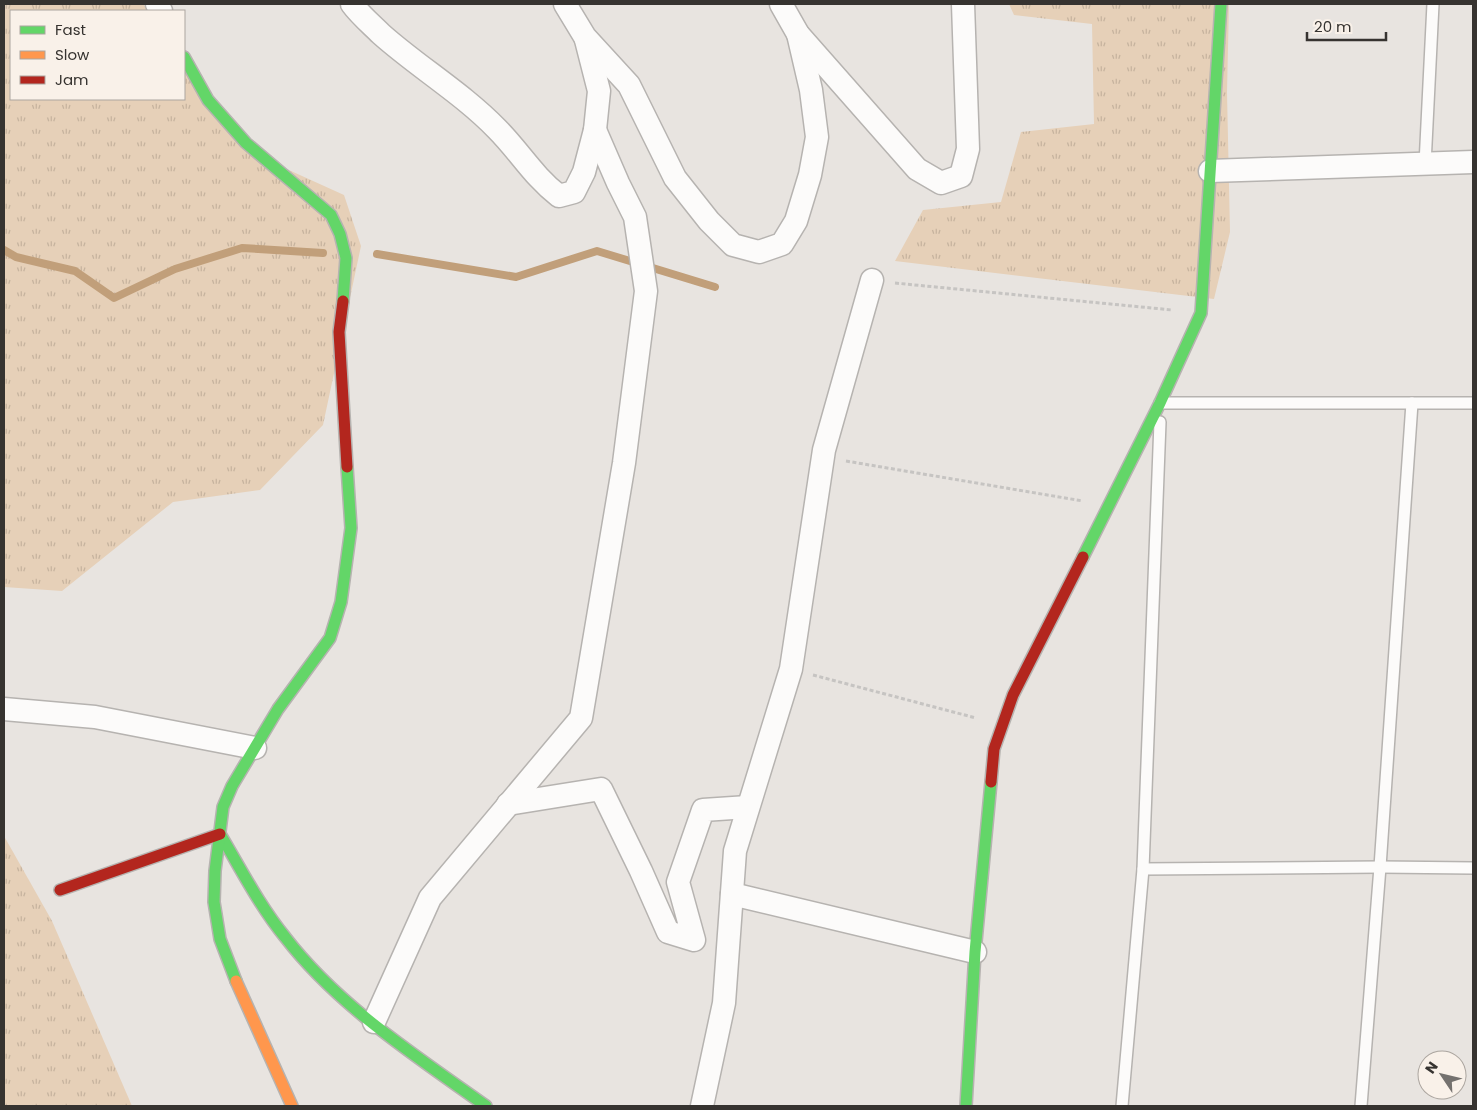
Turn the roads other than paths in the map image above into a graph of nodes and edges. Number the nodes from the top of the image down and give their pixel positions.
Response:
1 (352, 4) edge
2 (565, 4) edge
3 (781, 4) edge
4 (963, 4) edge
5 (1221, 4) edge
6 (1434, 4) edge
7 (798, 34) junction
8 (585, 37) junction
9 (185, 59) edge
10 (595, 130) junction
11 (1473, 162) edge
12 (1425, 164) junction
13 (1210, 171) junction
14 (872, 280) road end
15 (1160, 403) junction
16 (1412, 403) junction
17 (1473, 403) edge
18 (4, 709) edge
19 (255, 748) junction
20 (508, 804) junction
21 (748, 807) junction
22 (220, 834) junction
23 (1380, 867) junction
24 (1473, 868) edge
25 (1143, 869) junction
26 (60, 890) dead end
27 (732, 894) junction
28 (975, 952) junction
29 (374, 1022) junction
30 (292, 1106) edge
31 (486, 1106) edge
32 (702, 1106) edge
33 (966, 1106) edge
34 (1122, 1106) edge
35 (1361, 1106) edge

1 - 10 street
2 - 8 street
3 - 7 street
4 - 7 street
5 - 13 street
6 - 12 lane
7 - 8 street
8 - 10 street
9 - 19 street
10 - 20 street
11 - 12 street
12 - 13 street
13 - 15 street
14 - 21 street
15 - 16 lane
15 - 25 lane
15 - 28 street
16 - 17 lane
16 - 23 lane
18 - 19 street
19 - 22 street
20 - 21 street
20 - 29 street
21 - 27 street
22 - 26 street
22 - 29 street
22 - 30 street
23 - 24 lane
23 - 25 lane
23 - 35 lane
25 - 34 lane
27 - 28 street
27 - 32 street
28 - 33 street
29 - 31 street

